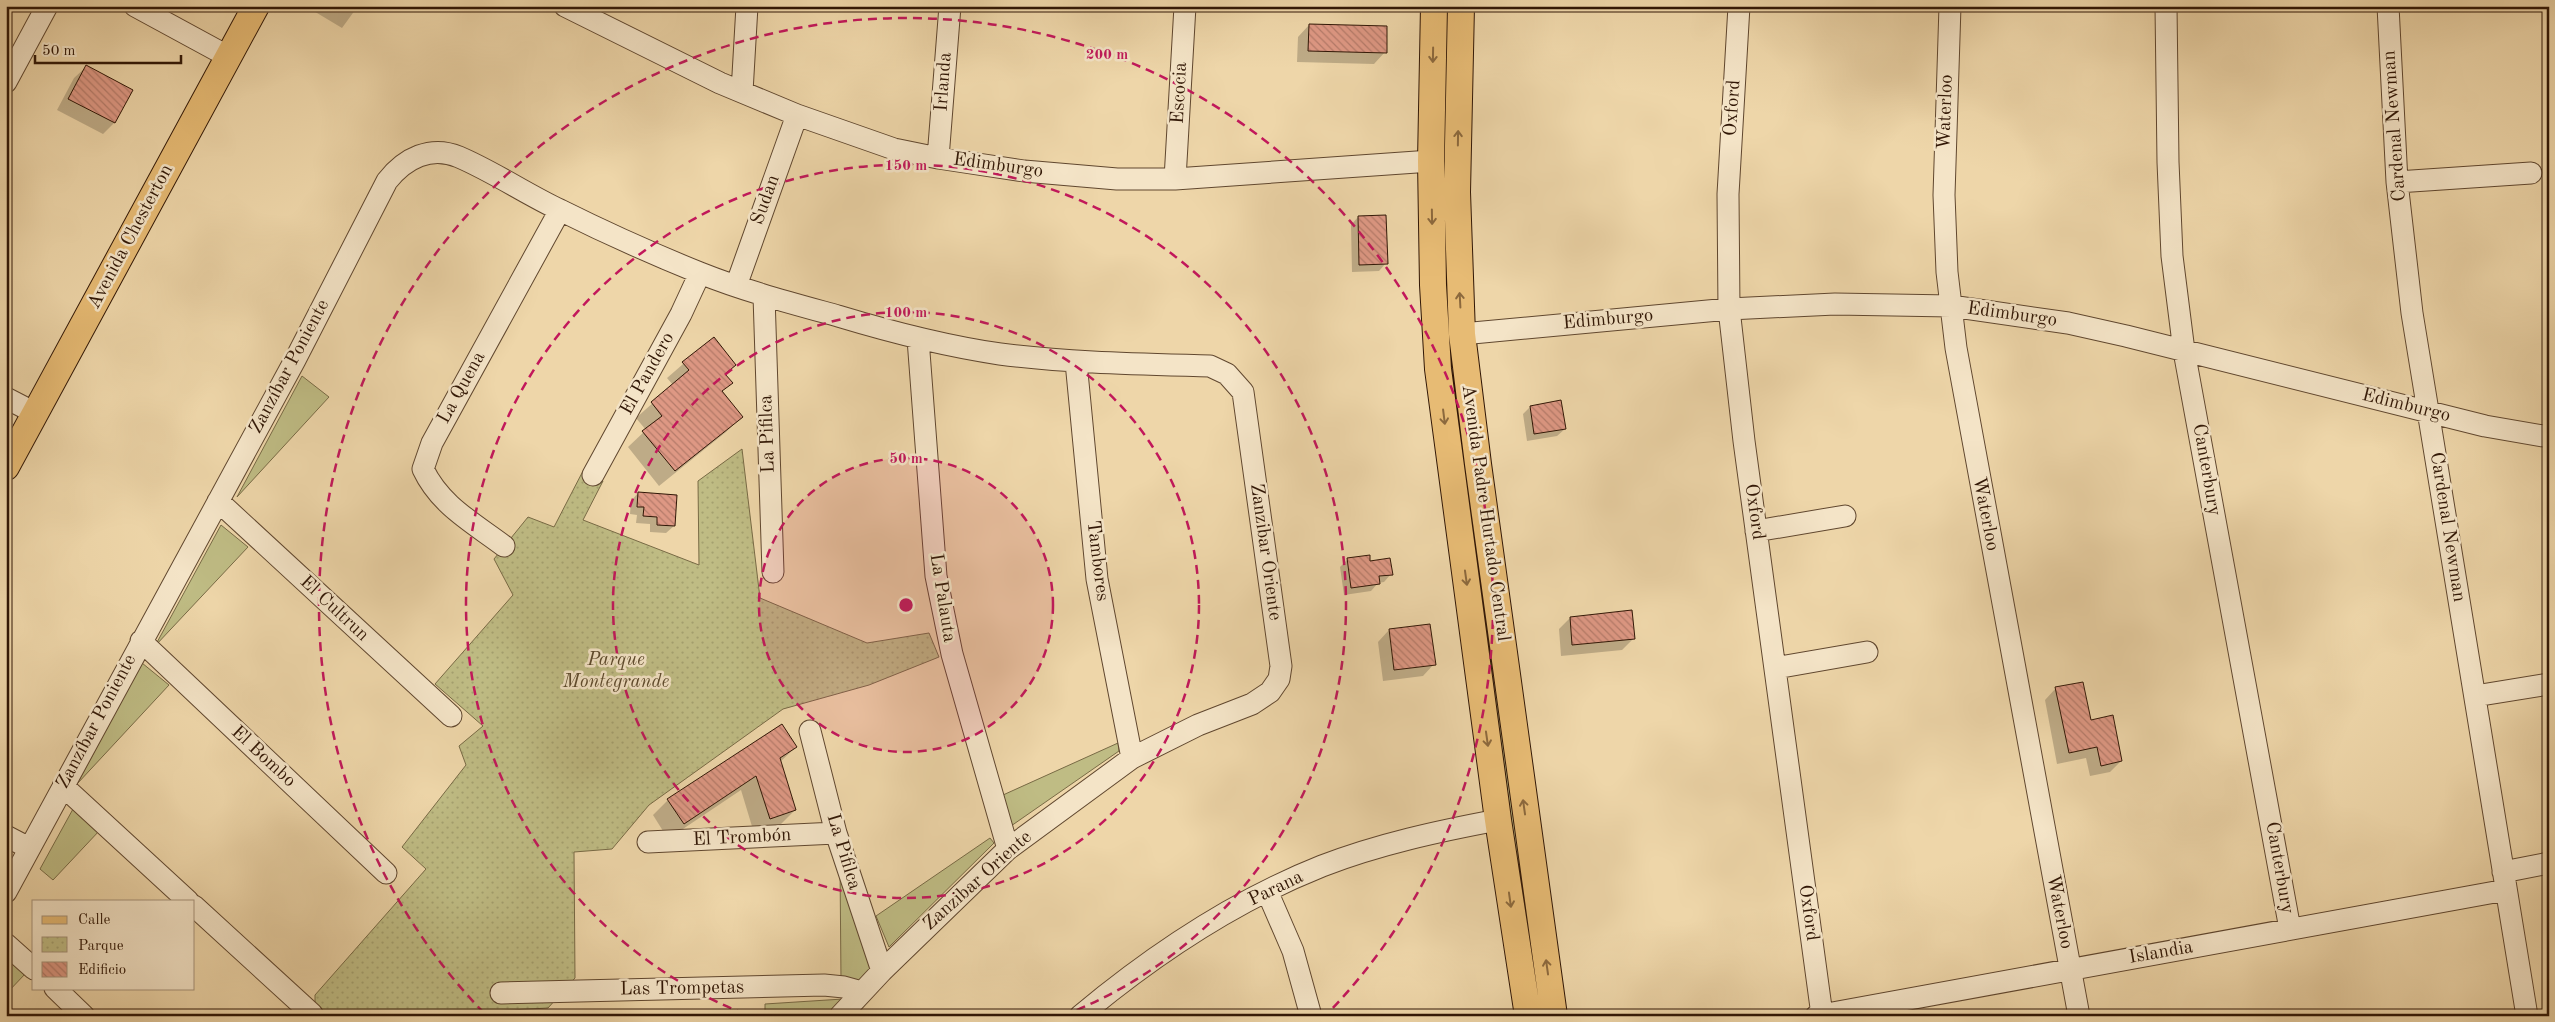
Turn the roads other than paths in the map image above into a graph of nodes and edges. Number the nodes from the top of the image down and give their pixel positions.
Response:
1 (47, 6) edge
2 (135, 6) edge
3 (256, 6) edge
4 (565, 6) edge
5 (747, 6) edge
6 (950, 6) edge
7 (1185, 6) edge
8 (1434, 6) edge
9 (1461, 6) edge
10 (1740, 6) edge
11 (1950, 6) edge
12 (2166, 6) edge
13 (2388, 6) edge
14 (229, 57) junction
15 (6, 82) edge
16 (742, 92) junction
17 (797, 115) junction
18 (938, 158) junction
19 (1431, 161) junction
20 (2531, 173) dead end
21 (1175, 179) junction
22 (2397, 182) junction
23 (560, 210) junction
24 (700, 273) junction
25 (736, 286) junction
26 (764, 296) junction
27 (1951, 306) junction
28 (1729, 309) junction
29 (1462, 334) junction
30 (918, 339) junction
31 (2184, 351) junction
32 (1076, 362) junction
33 (6, 398) edge
34 (2428, 412) junction
35 (35, 413) junction
36 (2549, 437) edge
37 (6, 467) edge
38 (593, 474) dead end
39 (218, 501) junction
40 (1845, 516) dead end
41 (1756, 531) junction
42 (504, 546) dead end
43 (773, 572) dead end
44 (140, 641) junction
45 (1867, 652) dead end
46 (1775, 668) junction
47 (2549, 684) edge
48 (2475, 696) junction
49 (451, 716) dead end
50 (810, 731) dead end
51 (1132, 758) junction
52 (63, 786) junction
53 (1498, 820) junction
54 (836, 833) junction
55 (6, 836) edge
56 (648, 842) dead end
57 (29, 848) junction
58 (1008, 849) junction
59 (2549, 863) edge
60 (386, 873) dead end
61 (2505, 881) junction
62 (6, 892) edge
63 (1267, 892) junction
64 (187, 900) edge
65 (195, 907) edge
66 (2290, 929) junction
67 (6, 944) edge
68 (32, 967) edge
69 (2070, 970) junction
70 (882, 971) junction
71 (57, 990) edge
72 (862, 992) junction
73 (501, 993) dead end
74 (312, 1014) dead end
75 (1819, 1015) edge
76 (84, 1016) edge
77 (840, 1016) edge
78 (1080, 1016) edge
79 (1311, 1016) edge
80 (1528, 1016) edge
81 (1554, 1016) edge
82 (2079, 1016) edge
83 (2527, 1016) edge

1 - 15 street
2 - 14 street
3 - 14 main road, Avenida Chesterton
4 - 16 street, Edimburgo
5 - 16 street
6 - 18 street, Irlanda
7 - 21 street, Escocia
8 -> 19 main road, Avenida Padre Hurtado Central
29 -> 9 main road, Avenida Padre Hurtado Central
10 - 28 street, Oxford
11 - 27 street, Waterloo
12 - 31 street, Canterbury
13 - 22 street, Cardenal Newman
14 - 35 main road, Avenida Chesterton
16 - 17 street, Edimburgo
17 - 18 street, Edimburgo
17 - 25 street, Sudan
18 - 21 street, Edimburgo
19 - 21 street, Edimburgo
19 -> 53 main road, Avenida Padre Hurtado Central
20 - 22 street
22 - 34 street, Cardenal Newman
23 - 24 street, Zanzíbar Poniente
23 - 39 street, Zanzíbar Poniente
23 - 42 street, La Quena
24 - 25 street, Zanzíbar Poniente
24 - 38 street, El Pandero
25 - 26 street, Zanzibar Oriente
26 - 30 street, Zanzibar Oriente
26 - 43 street, La Pifilca
27 - 28 street, Edimburgo
27 - 31 street, Edimburgo
27 - 69 street, Waterloo
28 - 29 street, Edimburgo
28 - 41 street, Oxford
81 -> 29 main road, Avenida Padre Hurtado Central
30 - 32 street, Zanzibar Oriente
30 - 58 street, La Palauta
31 - 34 street, Edimburgo
31 - 66 street, Canterbury
32 - 51 street, Tambores
32 - 51 street, Zanzibar Oriente
33 - 35 street
34 - 36 street, Edimburgo
34 - 48 street, Cardenal Newman
35 - 37 main road, Avenida Chesterton
39 - 44 street, Zanzíbar Poniente
39 - 49 street, El Cultrun
40 - 41 street
41 - 46 street, Oxford
44 - 52 street, Zanzíbar Poniente
44 - 60 street, El Bombo
45 - 46 street
46 - 75 street, Oxford
47 - 48 street
48 - 61 street, Cardenal Newman
50 - 54 street, La Pifilca
51 - 58 street, Zanzibar Oriente
52 - 57 street, Zanzíbar Poniente
52 - 64 street
53 - 63 street, Parana
53 -> 80 main road, Avenida Padre Hurtado Central
54 - 56 street, El Trombón
54 - 70 street, La Pifilca
55 - 57 street
57 - 62 street, Zanzíbar Poniente
58 - 70 street, Zanzibar Oriente
59 - 61 street, Islandia
61 - 66 street, Islandia
61 - 83 street, Cardenal Newman
63 - 78 street, Parana
63 - 79 street
65 - 74 street
66 - 69 street, Islandia
67 - 68 street
69 - 75 street, Islandia
69 - 82 street, Waterloo
70 - 72 street, Zanzibar Oriente
71 - 76 street
72 - 73 street, Las Trompetas
72 - 77 street, Zanzibar Oriente

